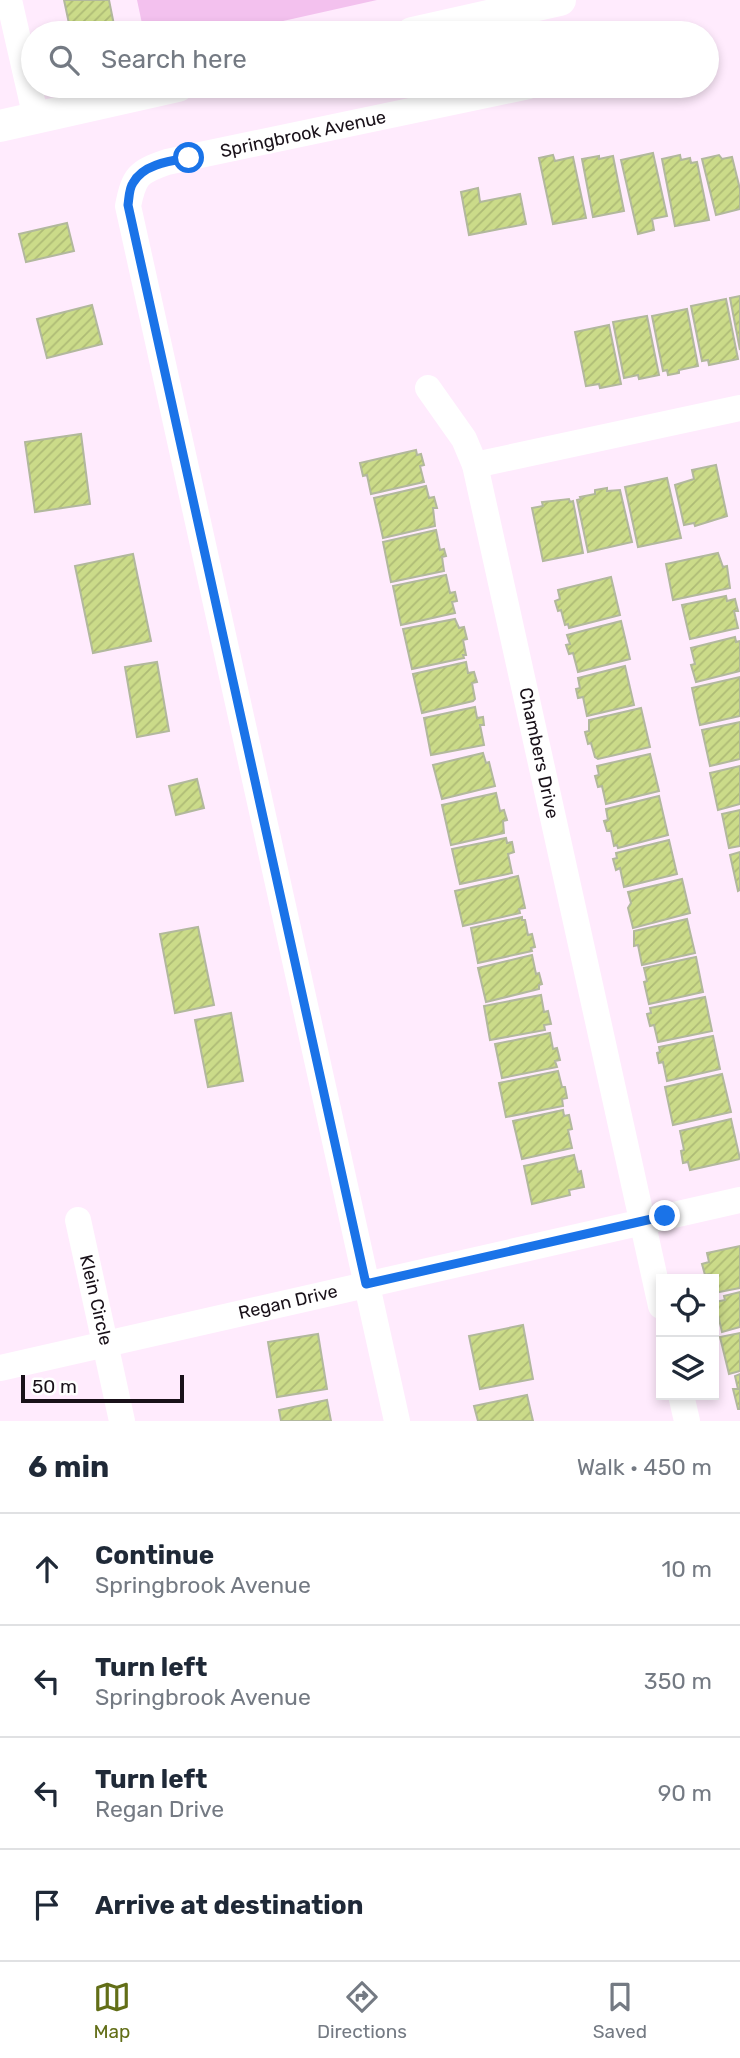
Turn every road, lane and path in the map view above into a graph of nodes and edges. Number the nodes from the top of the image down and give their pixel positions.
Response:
1 (9, 0) edge
2 (560, 0) edge
3 (466, 21) edge
4 (21, 52) edge
5 (31, 98) edge
6 (125, 98) edge
7 (472, 98) edge
8 (36, 118) junction
9 (0, 126) edge
10 (428, 387) dead end
11 (739, 413) edge
12 (475, 465) junction
13 (740, 1200) edge
14 (78, 1220) dead end
15 (642, 1222) junction
16 (366, 1284) junction
17 (656, 1284) edge
18 (106, 1343) junction
19 (0, 1368) edge
20 (682, 1400) edge
21 (122, 1421) edge
22 (397, 1421) edge
23 (687, 1421) edge

1 - 4 street
2 - 3 street
5 - 8 street
6 - 8 street
7 - 16 street, Springbrook Avenue
8 - 9 street
10 - 12 street, Chambers Drive
11 - 12 street
12 - 15 street, Chambers Drive
13 - 15 street, Regan Drive
14 - 18 street, Klein Circle
15 - 16 street, Regan Drive
15 - 17 street, Chambers Drive
16 - 18 street, Regan Drive
16 - 22 street, Springbrook Avenue
18 - 19 street, Regan Drive
18 - 21 street, Klein Circle
20 - 23 street

